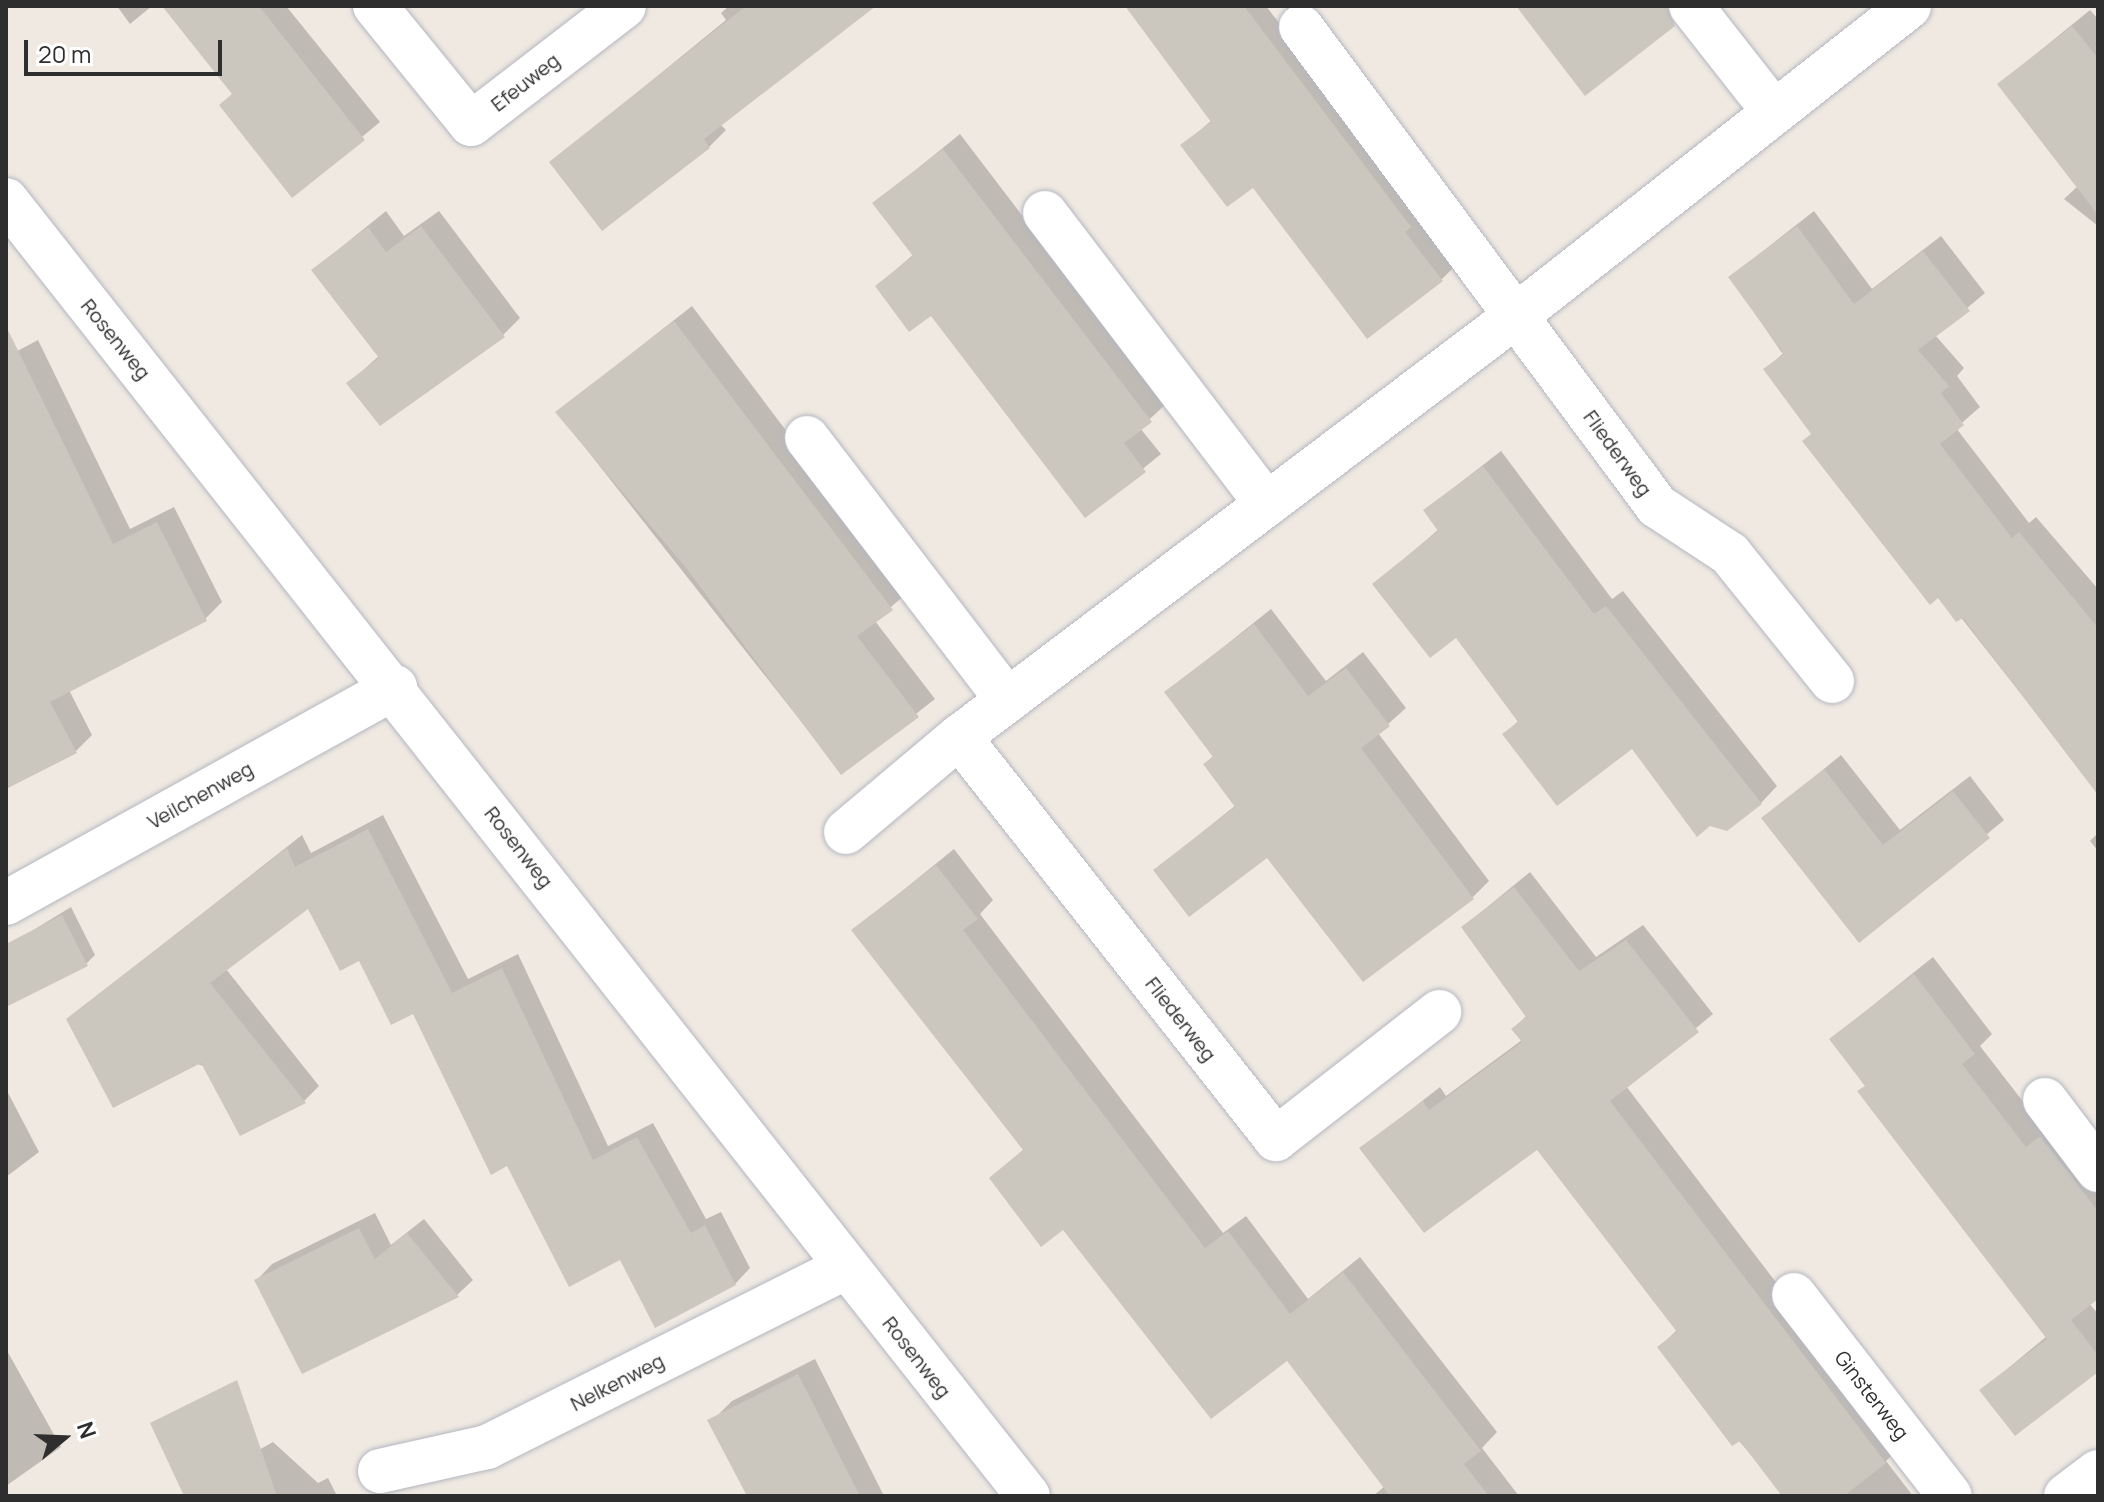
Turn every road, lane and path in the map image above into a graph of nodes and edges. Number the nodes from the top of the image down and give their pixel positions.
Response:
1 (375, 6) edge
2 (624, 6) edge
3 (1691, 6) edge
4 (1909, 6) edge
5 (1301, 27) dead end
6 (1774, 112) junction
7 (6, 200) edge
8 (1045, 213) dead end
9 (1517, 315) junction
10 (807, 438) dead end
11 (1267, 504) junction
12 (1832, 681) dead end
13 (395, 687) junction
14 (1007, 700) junction
15 (959, 737) junction
16 (846, 832) dead end
17 (6, 903) edge
18 (1439, 1012) dead end
19 (2045, 1100) dead end
20 (2098, 1170) edge
21 (846, 1267) junction
22 (1794, 1295) dead end
23 (380, 1471) dead end
24 (2098, 1472) edge
25 (1028, 1496) edge
26 (1950, 1496) edge
27 (2066, 1496) edge

1 - 2 street, Efeuweg
3 - 6 street
4 - 6 street
5 - 9 street, Fliederweg
6 - 9 street
7 - 13 street, Rosenweg
8 - 11 street
9 - 11 street
9 - 12 street, Fliederweg
10 - 14 street
11 - 14 street
13 - 17 street, Veilchenweg
13 - 21 street, Rosenweg
14 - 15 street
15 - 16 street
15 - 18 street, Fliederweg
19 - 20 street
21 - 23 street, Nelkenweg
21 - 25 street, Rosenweg
22 - 26 street, Ginsterweg
24 - 27 street

